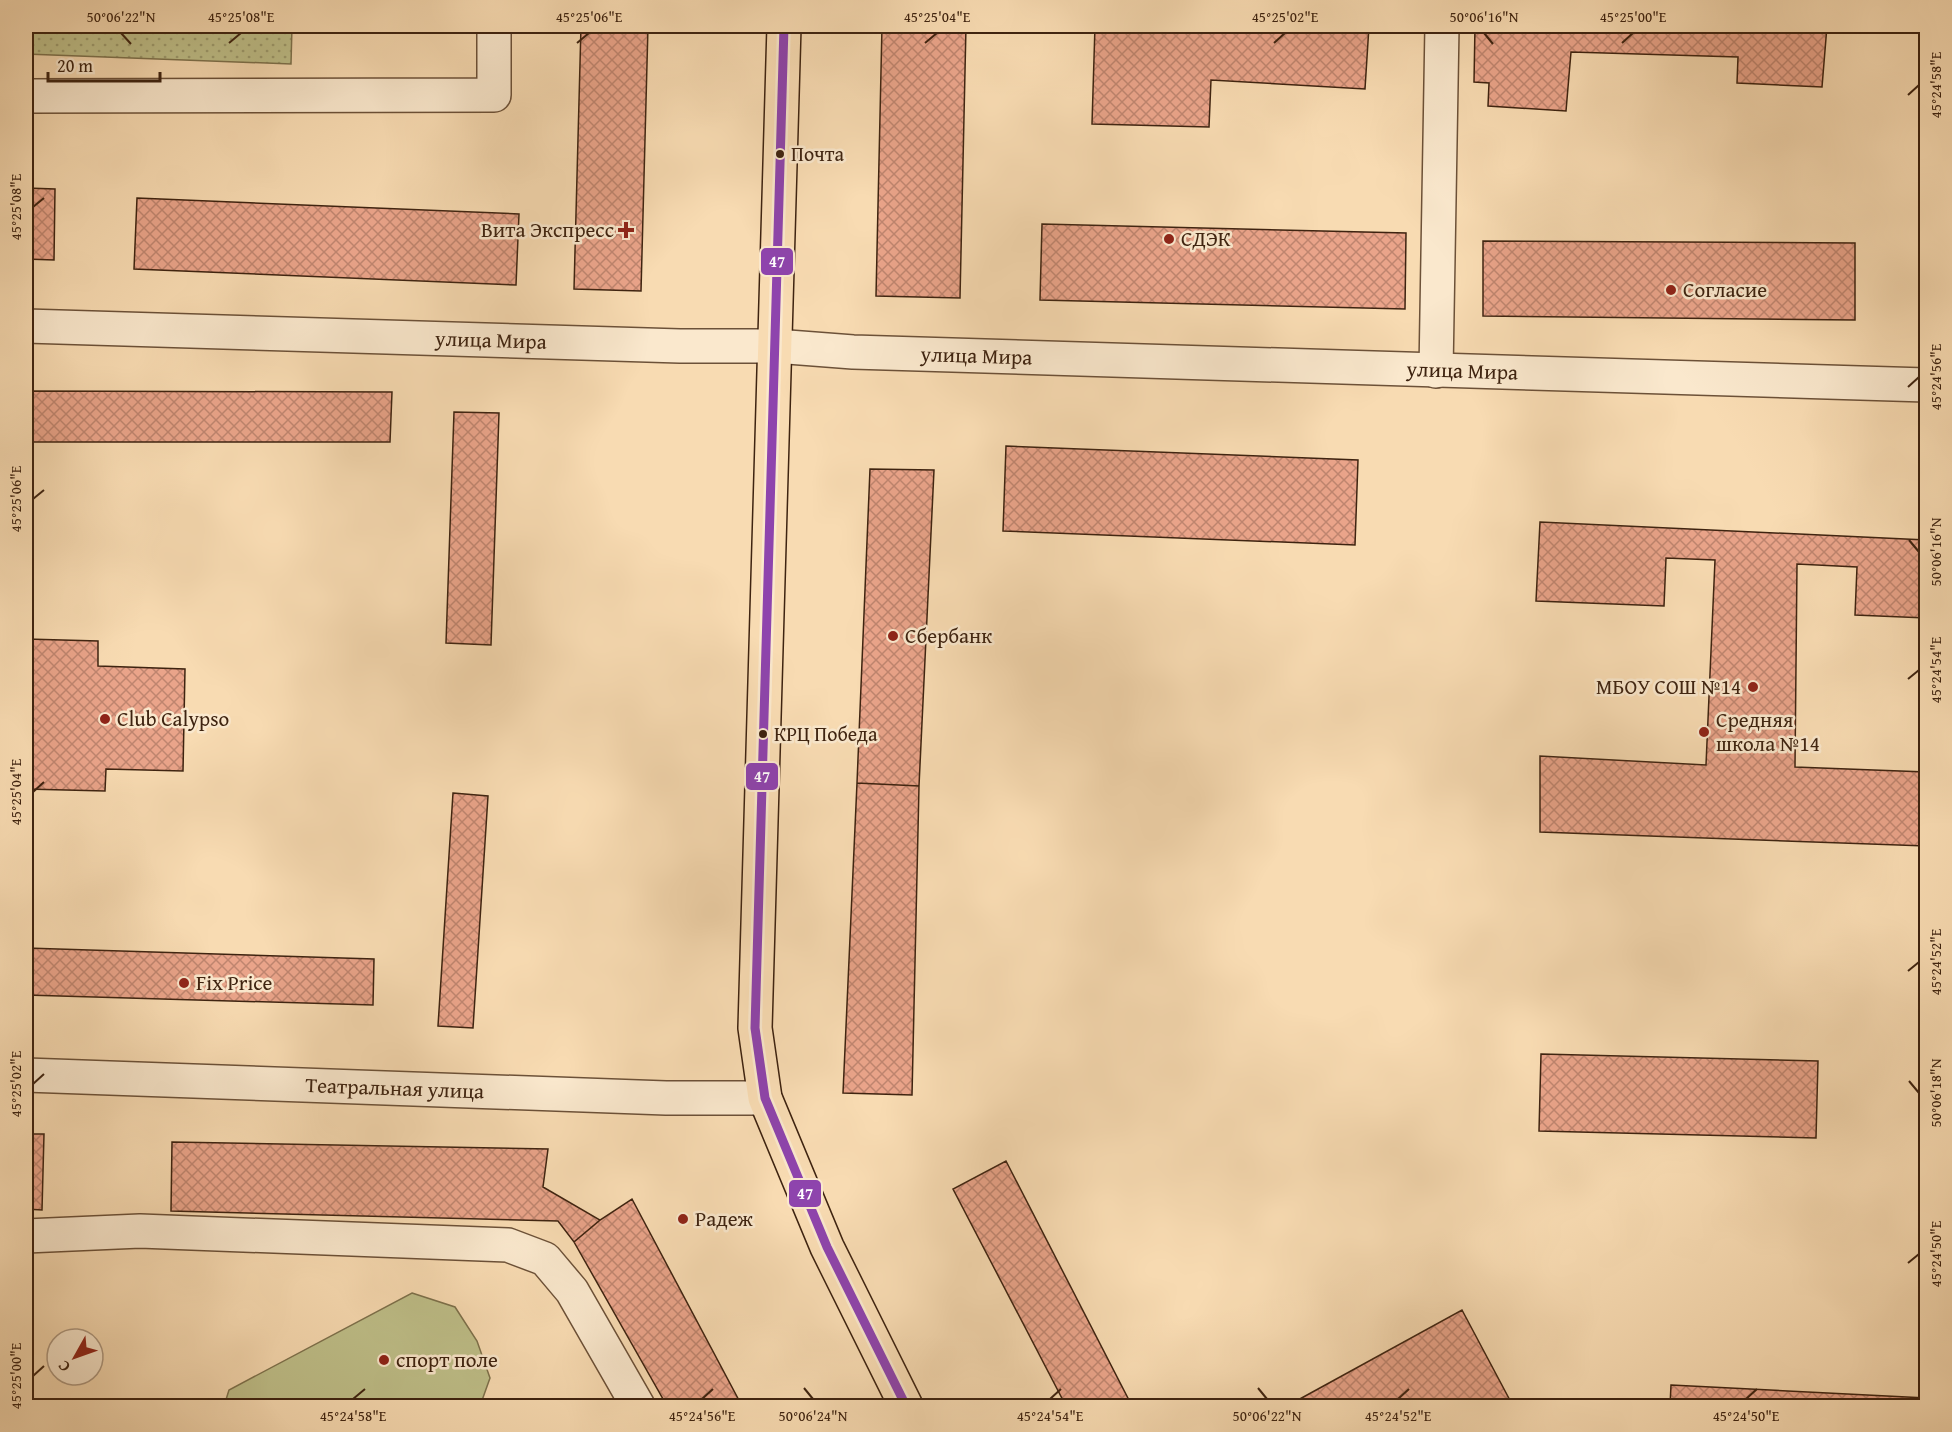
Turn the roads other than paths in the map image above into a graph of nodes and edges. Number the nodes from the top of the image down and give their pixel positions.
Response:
1 (494, 26) edge
2 (784, 26) edge
3 (1442, 26) edge
4 (26, 96) edge
5 (26, 326) edge
6 (775, 346) junction
7 (1436, 371) junction
8 (1926, 385) edge
9 (26, 1075) edge
10 (765, 1098) junction
11 (26, 1236) edge
12 (628, 1403) edge
13 (906, 1407) edge

1 - 4 street
2 - 6 main road
3 - 7 street
5 - 6 street, улица Мира
6 - 7 street, улица Мира
6 - 10 main road
7 - 8 street, улица Мира
9 - 10 street, Театральная улица
10 - 13 main road
11 - 12 street

